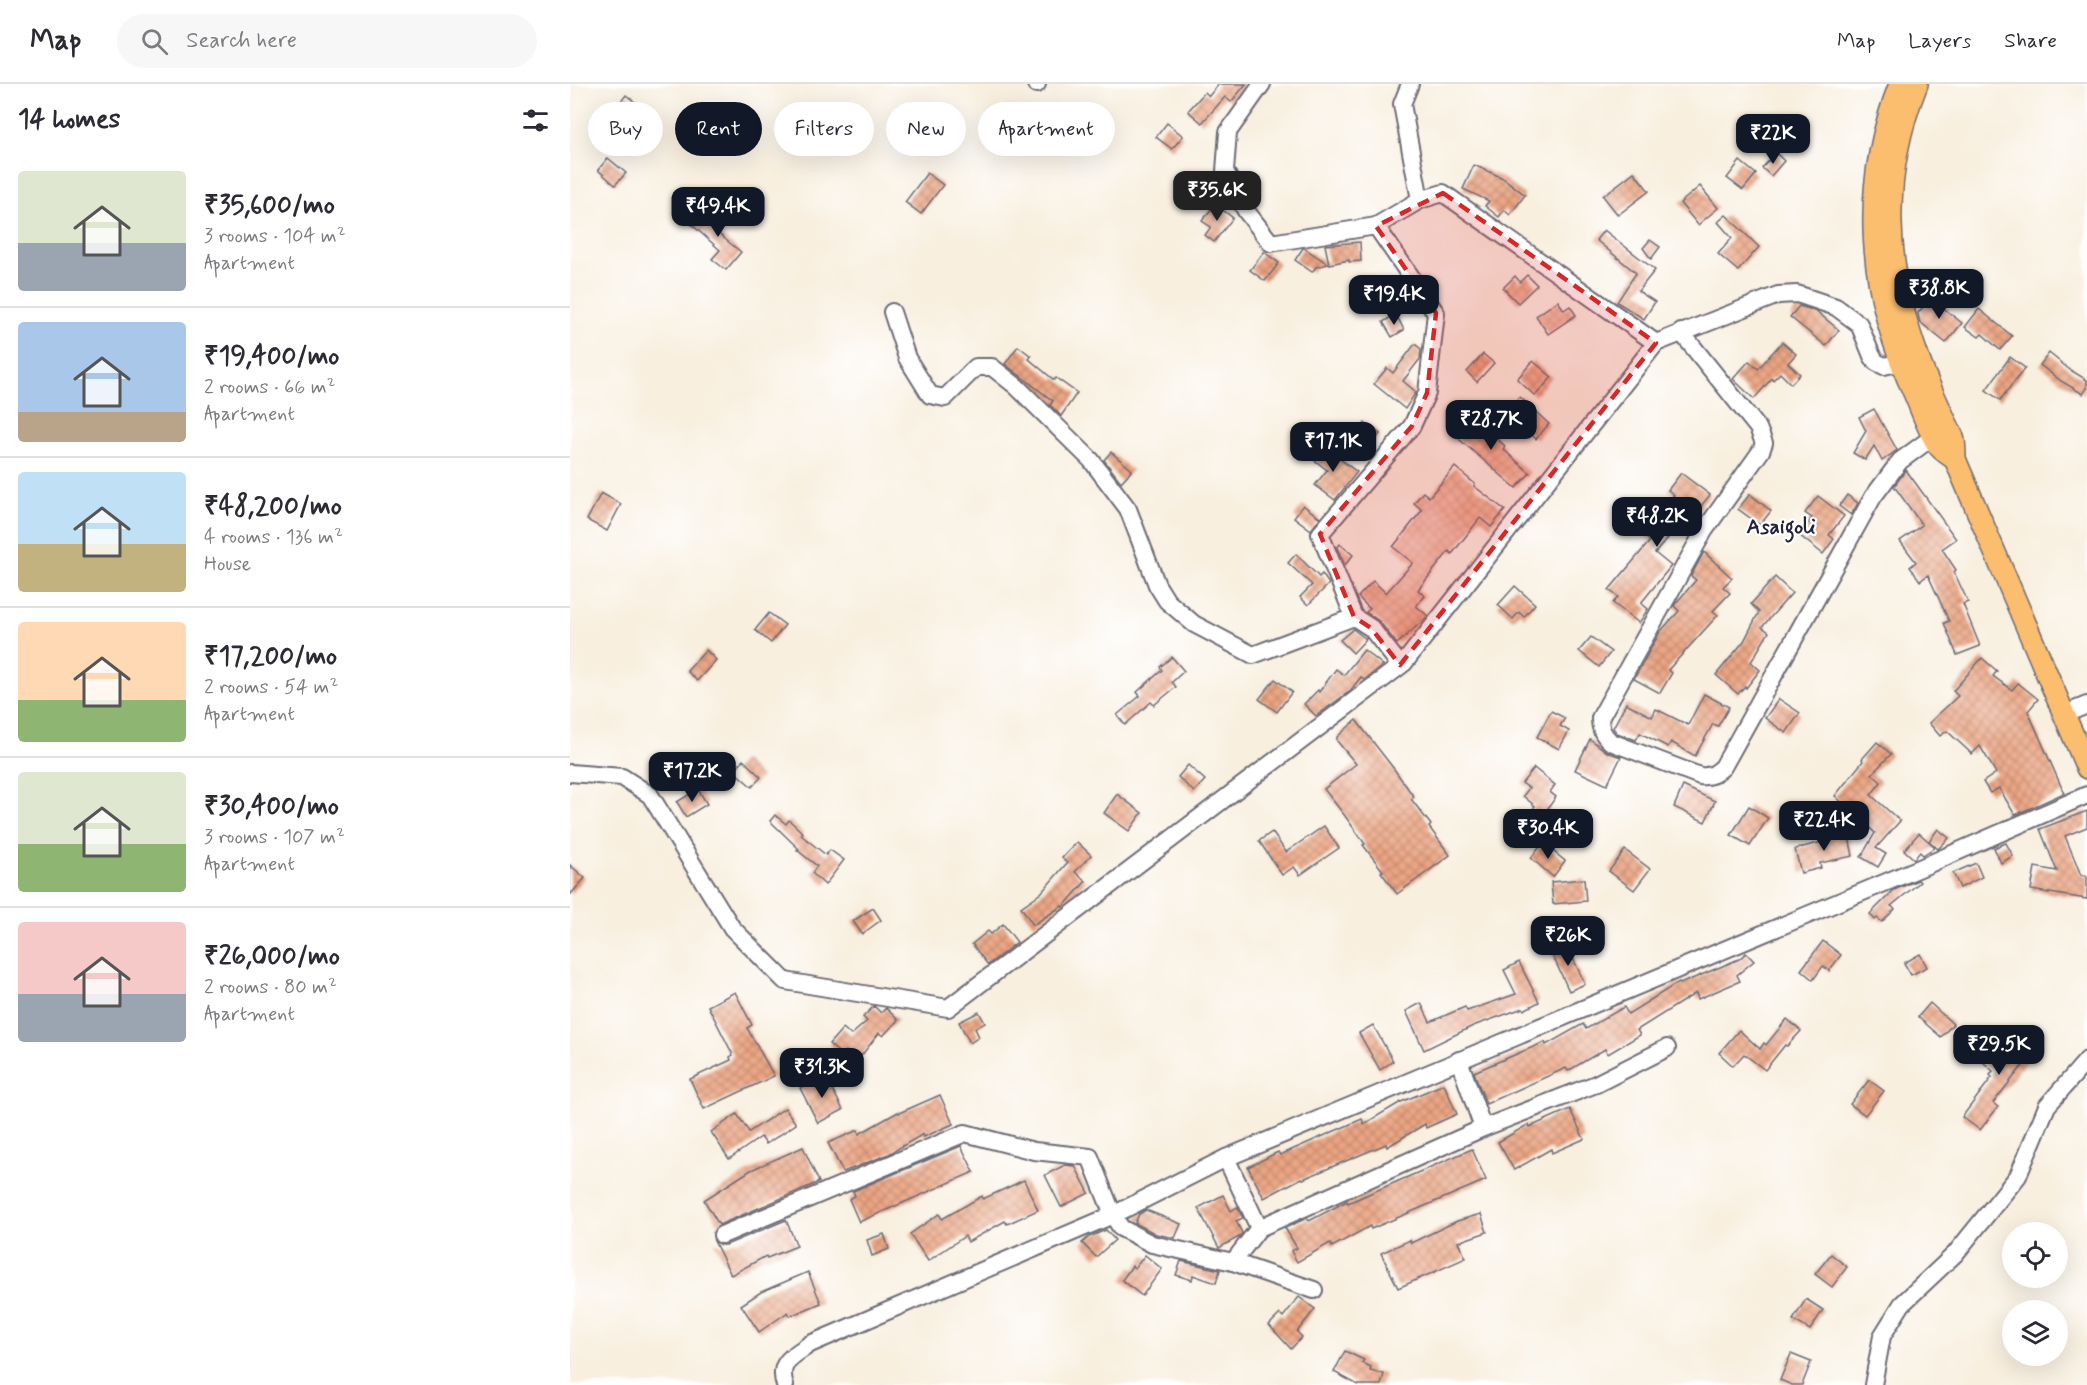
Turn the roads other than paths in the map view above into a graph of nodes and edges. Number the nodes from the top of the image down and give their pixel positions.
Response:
1 (1262, 84) edge
2 (1410, 84) edge
3 (1900, 84) edge
4 (1917, 84) edge
5 (1420, 200) junction
6 (1376, 226) junction
7 (892, 312) dead end
8 (1681, 332) junction
9 (1656, 342) junction
10 (1910, 361) junction
11 (1934, 436) junction
12 (1955, 459) junction
13 (1354, 617) junction
14 (1400, 665) junction
15 (2087, 705) edge
16 (2065, 714) junction
17 (2087, 768) edge
18 (570, 773) edge
19 (2087, 795) edge
20 (1667, 1048) dead end
21 (1459, 1060) junction
22 (2087, 1060) edge
23 (1483, 1128) junction
24 (1226, 1158) junction
25 (1113, 1215) junction
26 (1259, 1228) junction
27 (722, 1235) dead end
28 (1233, 1262) junction
29 (1314, 1290) dead end
30 (785, 1385) edge
31 (1873, 1385) edge

1 - 6 street
2 - 5 street
3 - 10 main road
4 - 10 main road
5 - 6 street
5 - 9 street
6 - 13 street
7 - 13 street
8 - 9 street
8 - 10 street
8 - 11 street
9 - 14 street
10 - 11 main road
10 - 12 main road
11 - 12 main road
12 - 16 main road
13 - 14 street
14 - 18 street
15 - 16 street
16 - 17 main road
19 - 21 street
20 - 23 street
21 - 23 street
21 - 24 street
22 - 31 street
23 - 26 street
24 - 25 street
24 - 26 street
25 - 27 street
25 - 28 street
25 - 30 street
26 - 28 street
28 - 29 street

